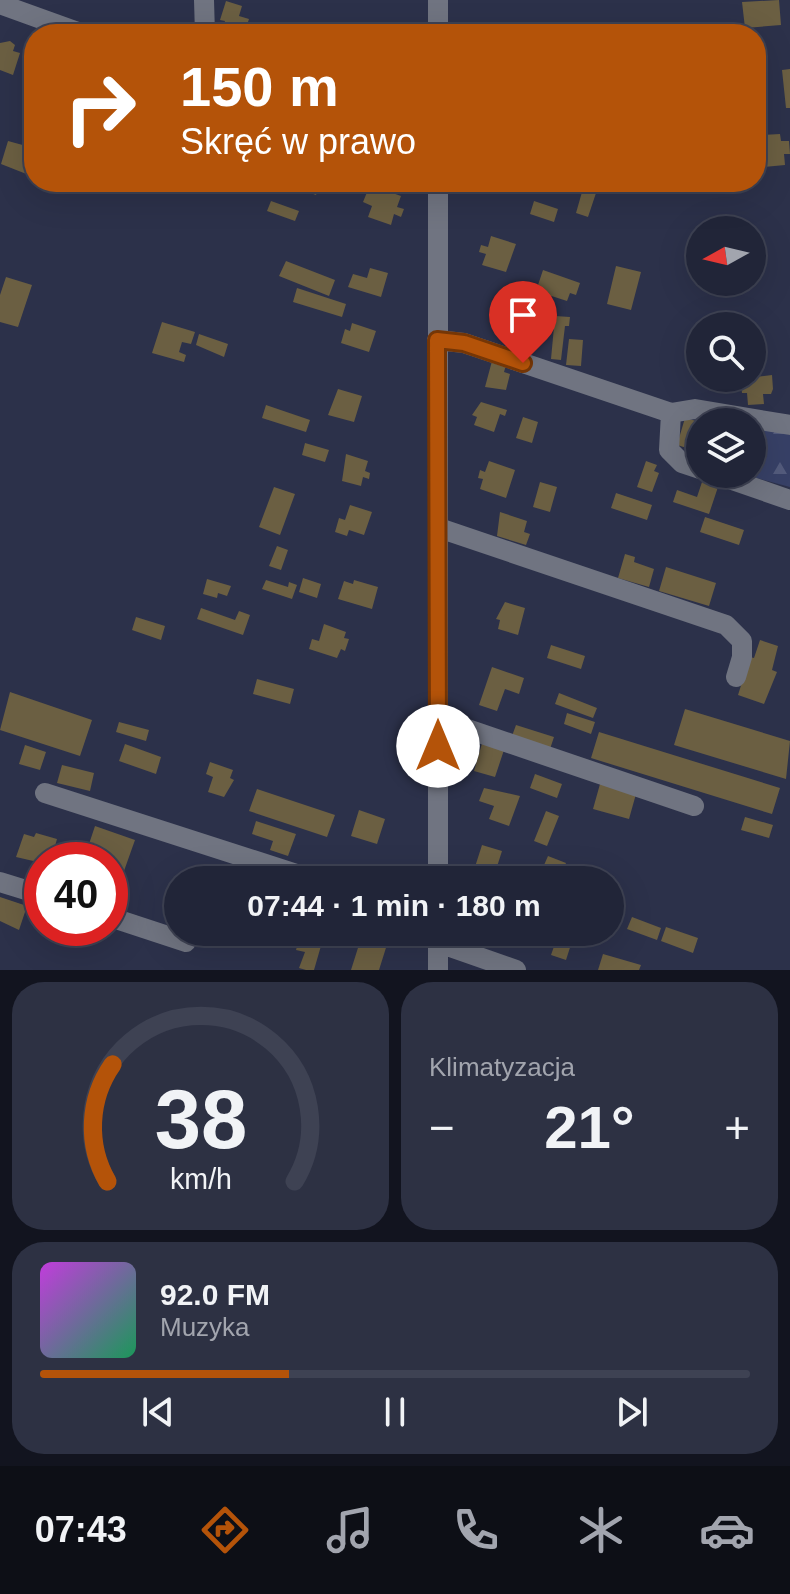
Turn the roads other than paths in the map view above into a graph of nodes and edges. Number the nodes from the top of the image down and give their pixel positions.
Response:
1 (204, 0) edge
2 (438, 0) edge
3 (0, 4) edge
4 (55, 24) edge
5 (205, 24) edge
6 (438, 24) edge
7 (438, 192) edge
8 (437, 340) junction
9 (671, 413) junction
10 (790, 425) edge
11 (686, 464) edge
12 (755, 488) edge
13 (790, 500) edge
14 (439, 528) junction
15 (736, 677) dead end
16 (438, 719) junction
17 (45, 793) dead end
18 (694, 806) dead end
19 (272, 866) edge
20 (438, 866) edge
21 (0, 882) edge
22 (24, 889) edge
23 (128, 923) edge
24 (164, 935) edge
25 (438, 946) edge
26 (458, 946) edge
27 (438, 970) edge
28 (516, 970) edge

1 - 5 street
2 - 6 street
3 - 4 street
7 - 8 street
8 - 9 street
8 - 14 street
9 - 10 street
9 - 11 street
12 - 13 street
14 - 15 street
14 - 16 street
16 - 18 street
16 - 20 street
17 - 19 street
21 - 22 street
23 - 24 street
25 - 27 street
26 - 28 street

